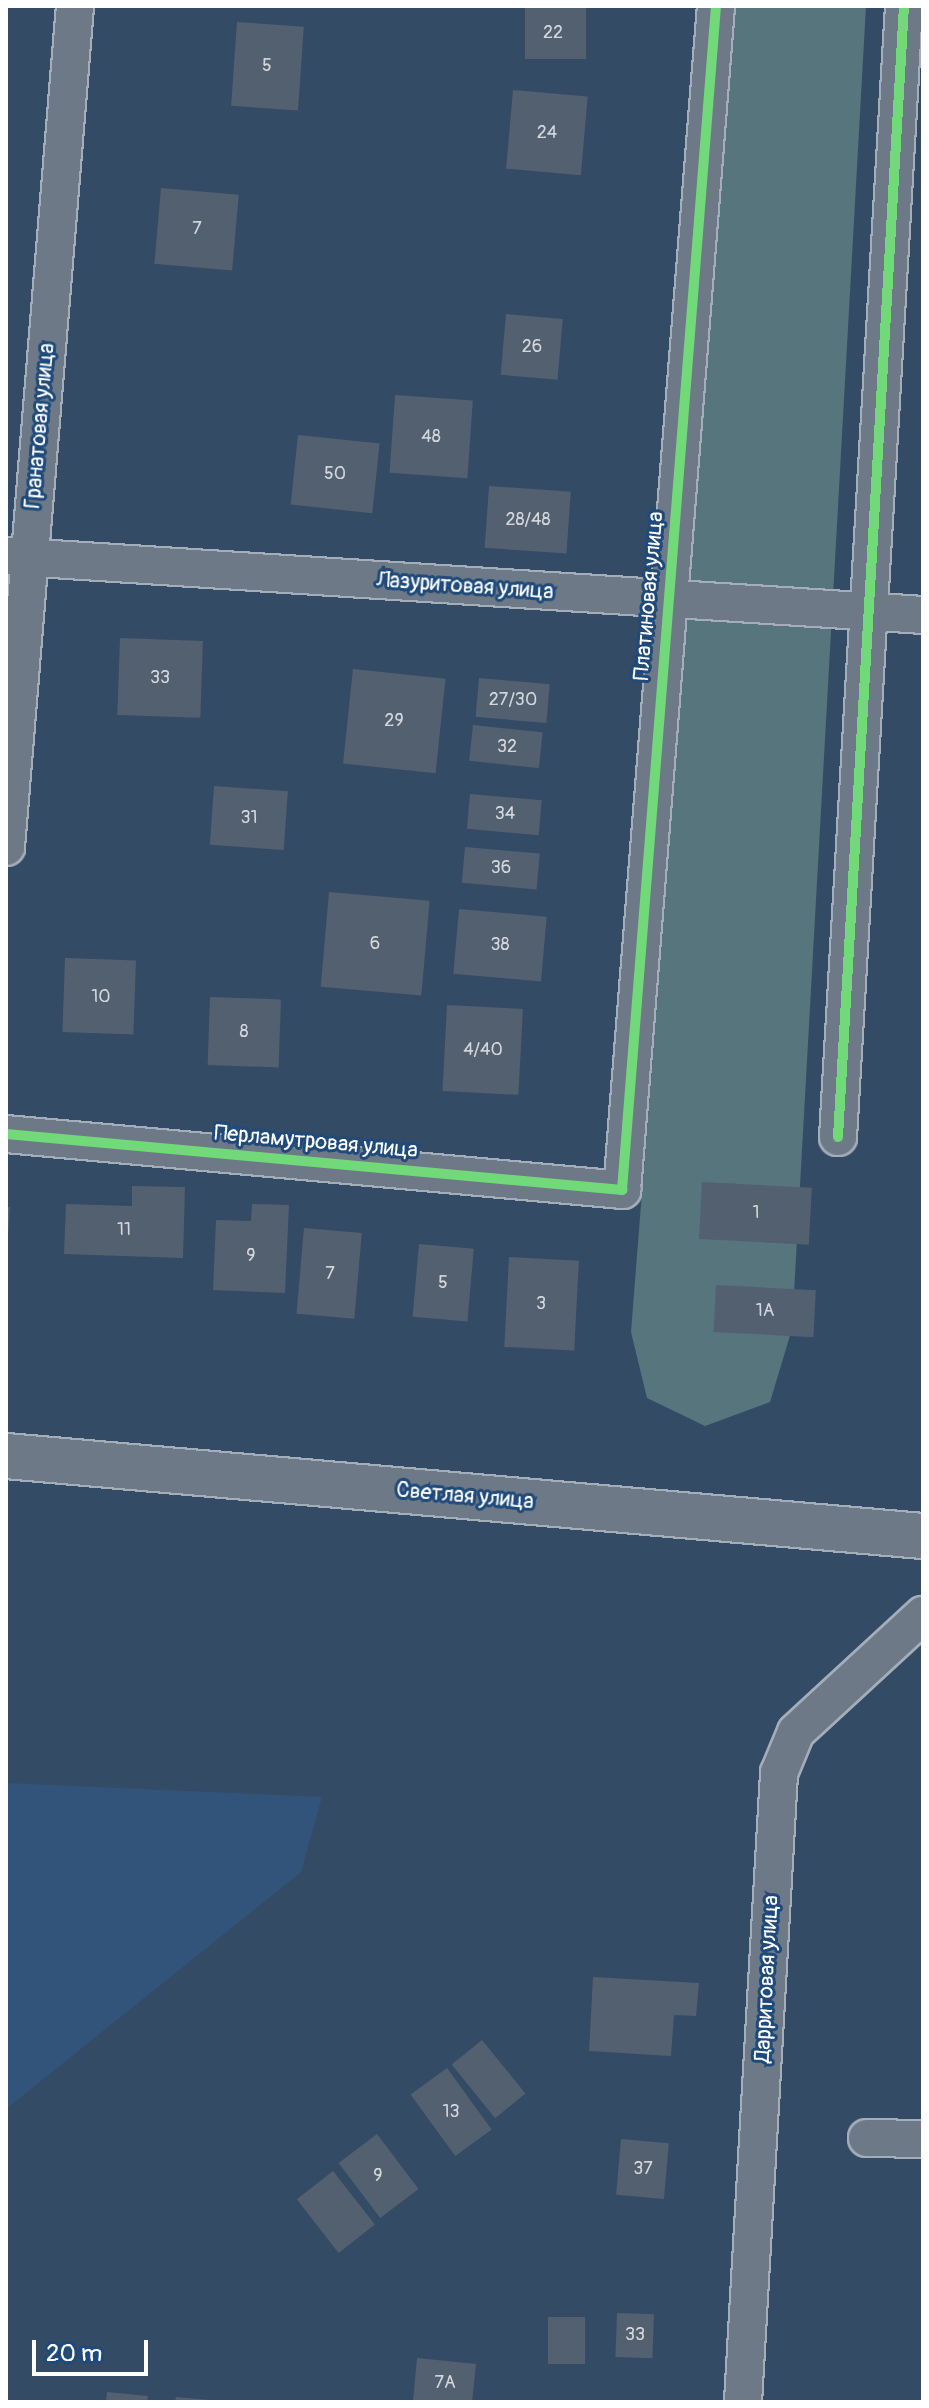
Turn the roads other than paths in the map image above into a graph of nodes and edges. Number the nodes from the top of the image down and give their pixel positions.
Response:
1 (75, 6) edge
2 (716, 6) edge
3 (904, 6) edge
4 (17, 557) edge
5 (669, 599) junction
6 (870, 612) junction
7 (923, 615) edge
8 (6, 847) edge
9 (6, 1134) edge
10 (838, 1137) dead end
11 (622, 1190) joint
12 (6, 1456) edge
13 (923, 1536) edge
14 (923, 1615) edge
15 (867, 2138) dead end
16 (923, 2139) edge
17 (743, 2402) edge

1 - 4 street, Гранатовая улица
2 - 5 street, Платиновая улица
3 - 6 street
4 - 5 street, Лазуритовая улица
4 - 8 street, Гранатовая улица
5 - 6 street, Лазуритовая улица
5 - 11 street, Платиновая улица
6 - 7 street, Лазуритовая улица
6 - 10 street
9 - 11 street, Перламутровая улица
12 - 13 street, Светлая улица
14 - 17 street, Дарритовая улица
15 - 16 street

